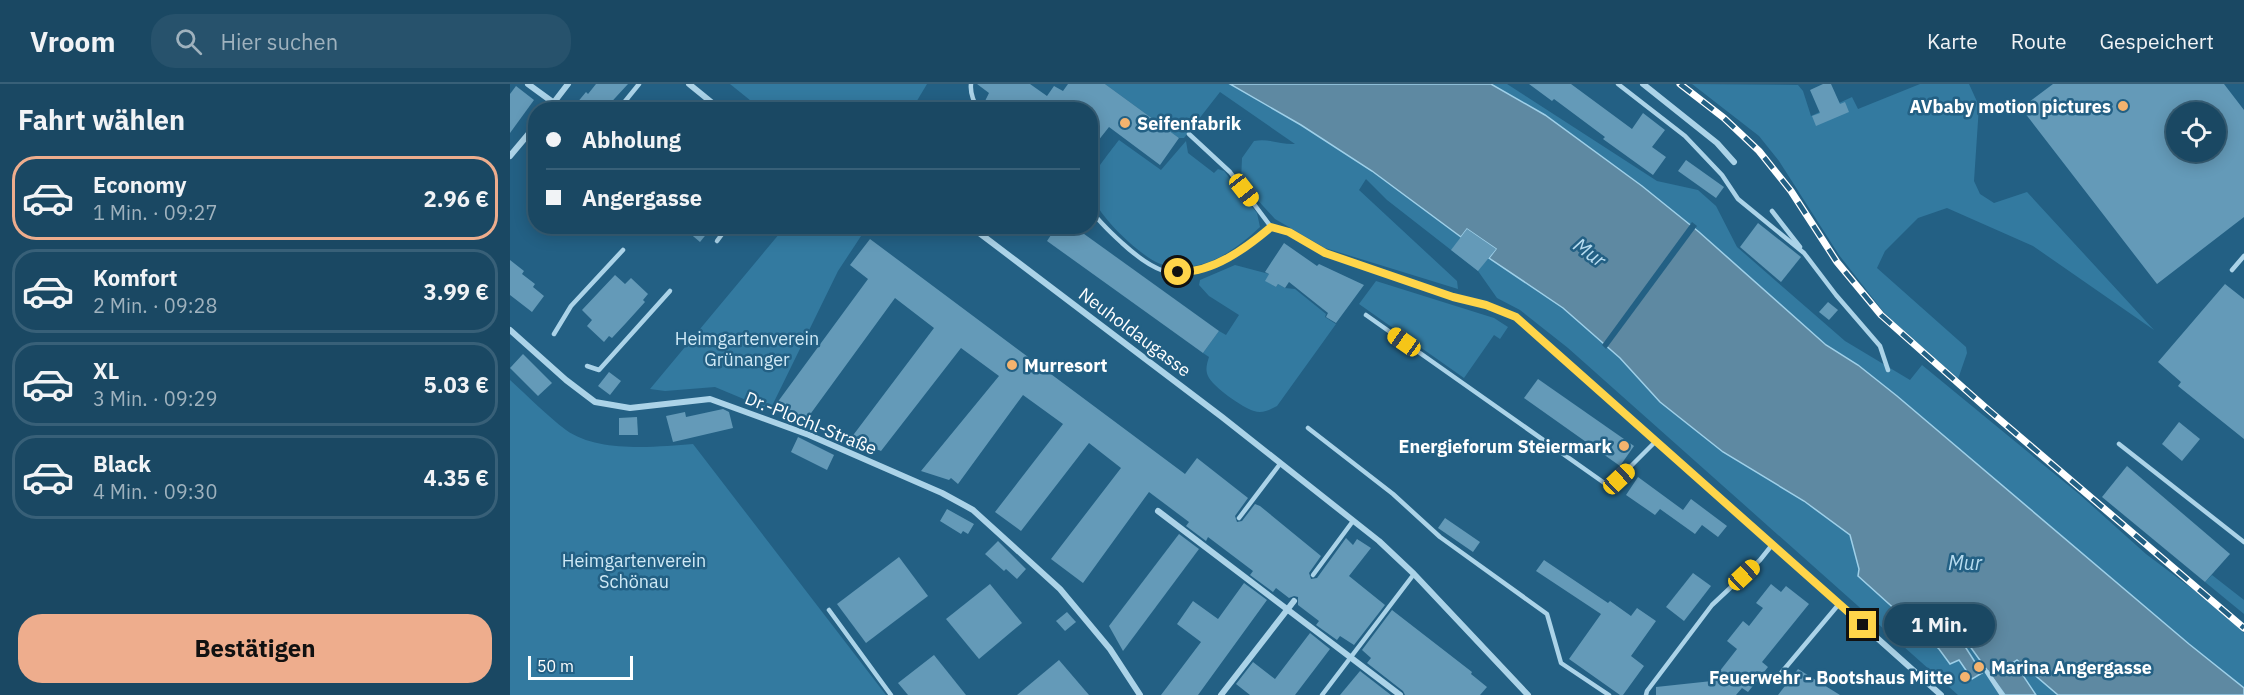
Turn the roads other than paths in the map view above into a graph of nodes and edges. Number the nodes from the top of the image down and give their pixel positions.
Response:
1 (528, 84) edge
2 (568, 84) edge
3 (639, 84) edge
4 (689, 84) edge
5 (971, 84) edge
6 (1618, 84) edge
7 (1643, 84) edge
8 (553, 102) edge
9 (555, 102) edge
10 (624, 102) edge
11 (711, 102) edge
12 (975, 102) edge
13 (1189, 134) dead end
14 (528, 135) edge
15 (510, 156) edge
16 (1734, 162) dead end
17 (1772, 211) dead end
18 (1098, 219) edge
19 (1271, 227) junction
20 (722, 234) edge
21 (981, 234) edge
22 (717, 241) dead end
23 (623, 250) dead end
24 (1804, 253) junction
25 (2244, 256) edge
26 (2232, 270) dead end
27 (670, 291) dead end
28 (1366, 315) dead end
29 (510, 330) edge
30 (554, 334) dead end
31 (587, 366) dead end
32 (1888, 370) dead end
33 (1308, 428) dead end
34 (1656, 441) junction
35 (2119, 444) dead end
36 (1280, 464) junction
37 (1158, 511) dead end
38 (1239, 518) dead end
39 (1353, 521) junction
40 (2244, 542) edge
41 (1772, 545) junction
42 (1413, 574) junction
43 (1313, 575) dead end
44 (1821, 588) joint
45 (1294, 602) dead end
46 (1839, 604) junction
47 (1288, 609) junction
48 (829, 610) dead end
49 (1351, 657) junction
50 (1987, 672) dead end
51 (1781, 673) dead end
52 (891, 695) edge
53 (1140, 695) edge
54 (1221, 695) edge
55 (1322, 695) edge
56 (1400, 695) edge
57 (1528, 695) edge
58 (1609, 695) edge
59 (1646, 695) edge
60 (1941, 695) edge
61 (2002, 695) edge

1 - 8 street
2 - 9 street
3 - 10 lane
4 - 11 street
5 - 12 lane
6 - 24 lane
7 - 16 street
13 - 19 lane
14 - 15 street
17 - 24 lane
18 - 19 lane
19 - 34 lane
20 - 22 lane
21 - 36 street, Neuholdaugasse
23 - 30 lane
24 - 32 lane
25 - 26 lane
27 - 31 lane
28 - 34 lane
29 - 53 street, Dr.-Plochl-Straße
33 - 58 lane
34 - 41 lane
35 - 40 lane
36 - 38 lane
36 - 39 street, Neuholdaugasse
37 - 47 street
39 - 42 street, Neuholdaugasse
39 - 43 lane
41 - 44 lane
41 - 59 lane
42 - 49 lane
42 - 57 street, Neuholdaugasse
44 - 46 street
45 - 47 street
46 - 51 lane
46 - 60 street
47 - 49 street
47 - 54 street
48 - 52 lane
49 - 55 lane
49 - 56 street
50 - 61 lane

